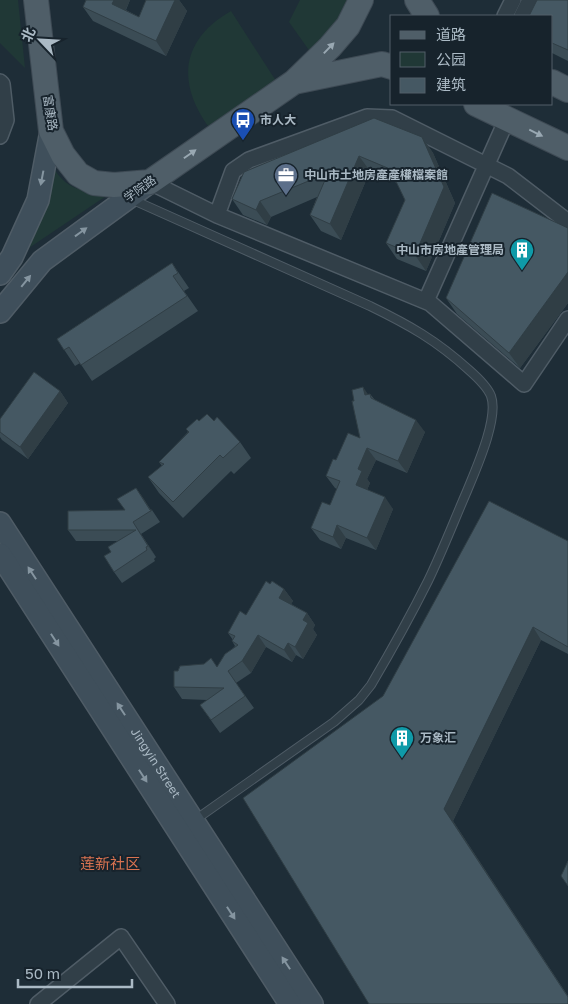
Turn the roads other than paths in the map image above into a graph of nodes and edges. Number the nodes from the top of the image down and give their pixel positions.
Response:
1 (36, 0) edge
2 (361, 0) edge
3 (417, 0) edge
4 (513, 0) edge
5 (530, 0) edge
6 (426, 15) edge
7 (506, 15) edge
8 (522, 15) edge
9 (390, 66) edge
10 (0, 82) edge
11 (294, 82) junction
12 (553, 82) edge
13 (568, 90) edge
14 (478, 105) edge
15 (506, 118) junction
16 (51, 131) junction
17 (0, 136) edge
18 (568, 148) edge
19 (150, 182) junction
20 (129, 198) junction
21 (217, 214) junction
22 (568, 222) edge
23 (0, 274) edge
24 (426, 301) junction
25 (5, 306) edge
26 (568, 319) edge
27 (0, 320) edge
28 (0, 523) edge
29 (0, 554) edge
30 (185, 825) junction
31 (38, 1004) edge
32 (167, 1004) edge
33 (290, 1004) edge
34 (312, 1004) edge

1 - 16 main road, 富康路
11 -> 2 main road
3 - 6 main road
4 - 7 street
5 - 8 street
9 - 11 main road
10 - 17 street
19 -> 11 main road, 学院路
12 - 13 main road
14 - 15 main road
15 -> 18 main road
15 - 24 street
16 - 19 main road, 富康路
16 -> 23 street
19 - 20 street, 学院路
19 - 21 street
25 -> 20 street, 学院路
20 - 30 lane
21 - 22 street
21 - 24 street
24 - 26 street
25 - 27 street
30 -> 28 street, Jingyin Street
29 -> 30 street, Jingyin Street
30 -> 33 street, Jingyin Street
34 -> 30 street, Jingyin Street
31 - 32 street

